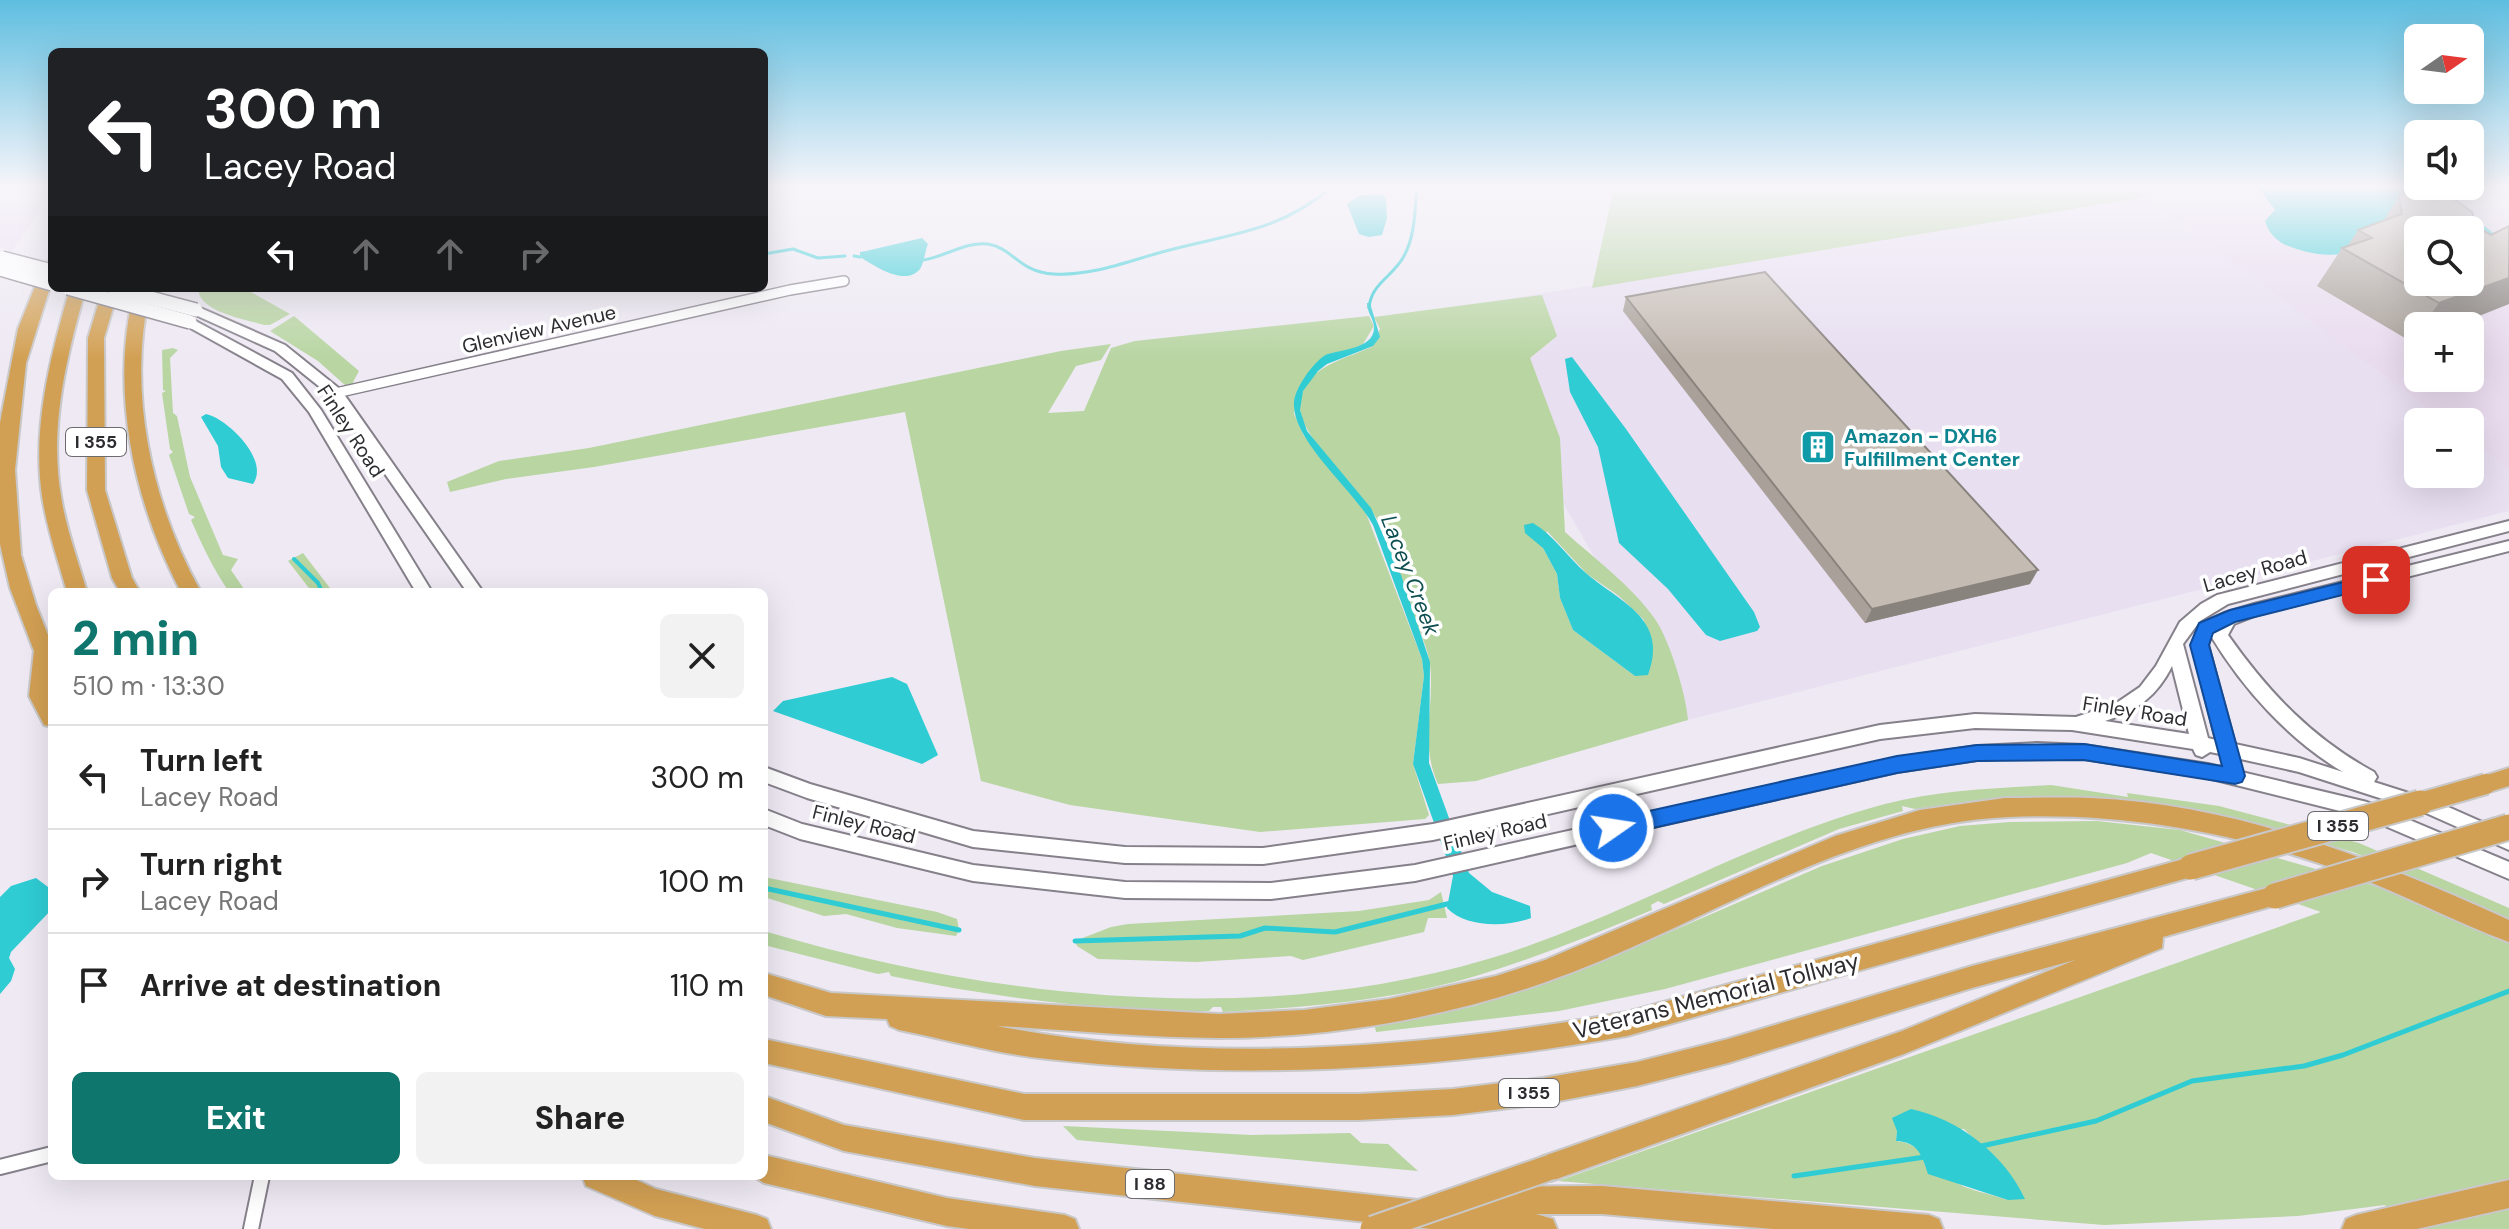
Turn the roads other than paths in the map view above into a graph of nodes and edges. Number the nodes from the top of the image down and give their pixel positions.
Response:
1 (1, 261) edge
2 (48, 270) edge
3 (48, 272) edge
4 (844, 281) dead end
5 (48, 282) edge
6 (77, 292) edge
7 (86, 292) edge
8 (111, 292) edge
9 (124, 292) edge
10 (142, 292) edge
11 (193, 316) junction
12 (336, 393) junction
13 (2509, 526) edge
14 (2509, 546) edge
15 (76, 588) edge
16 (128, 588) edge
17 (189, 588) edge
18 (422, 588) edge
19 (472, 588) edge
20 (2230, 617) junction
21 (2175, 643) junction
22 (48, 660) edge
23 (48, 711) edge
24 (2072, 723) junction
25 (2200, 743) junction
26 (2227, 749) junction
27 (2208, 771) junction
28 (768, 776) edge
29 (2235, 776) junction
30 (2509, 777) edge
31 (2431, 807) junction
32 (768, 819) edge
33 (2509, 827) edge
34 (2509, 842) edge
35 (2509, 871) edge
36 (2226, 910) junction
37 (2509, 931) edge
38 (768, 985) edge
39 (826, 1004) junction
40 (768, 1052) edge
41 (768, 1110) edge
42 (48, 1155) edge
43 (0, 1167) edge
44 (768, 1170) edge
45 (261, 1180) edge
46 (605, 1180) edge
47 (2509, 1194) edge
48 (1324, 1202) junction
49 (251, 1229) edge
50 (757, 1229) edge
51 (1065, 1229) edge
52 (1373, 1229) edge
53 (1543, 1229) edge
54 (1929, 1229) edge
55 (2356, 1229) edge

1 - 2 main road, bridge
1 - 5 main road, bridge
3 - 22 highway
4 - 12 street, Glenview Avenue
6 - 15 highway
7 - 11 main road, Finley Road, bridge
8 - 16 highway, I 355
9 - 11 main road, Finley Road, bridge
10 - 17 highway, I 355
11 - 12 main road, Finley Road
11 - 18 main road, Finley Road
12 - 19 main road, Finley Road
13 - 21 main road, Lacey Road
14 - 20 main road, Lacey Road
20 - 26 main road, Lacey Road
20 - 31 main road
21 - 24 main road, Lacey Road
21 - 25 main road
22 - 23 highway
24 - 25 main road, Finley Road
24 - 28 main road, Finley Road
25 - 26 main road, Finley Road
25 - 27 main road
26 - 29 main road
26 - 31 main road, Finley Road
27 - 29 main road, Finley Road
27 - 32 main road, Finley Road
29 - 35 main road, Finley Road
30 - 39 highway, Veterans Memorial Tollway / I 355, bridge
31 - 34 main road, Finley Road
33 - 36 highway, I 355, bridge
36 - 40 highway, I 355
36 - 52 highway, bridge
37 - 39 highway
38 - 39 highway, Veterans Memorial Tollway / I 355
41 - 48 highway, I 88
42 - 43 street
44 - 51 highway
45 - 49 street
46 - 50 highway
47 - 55 highway
48 - 53 highway, I 88
48 - 54 highway

